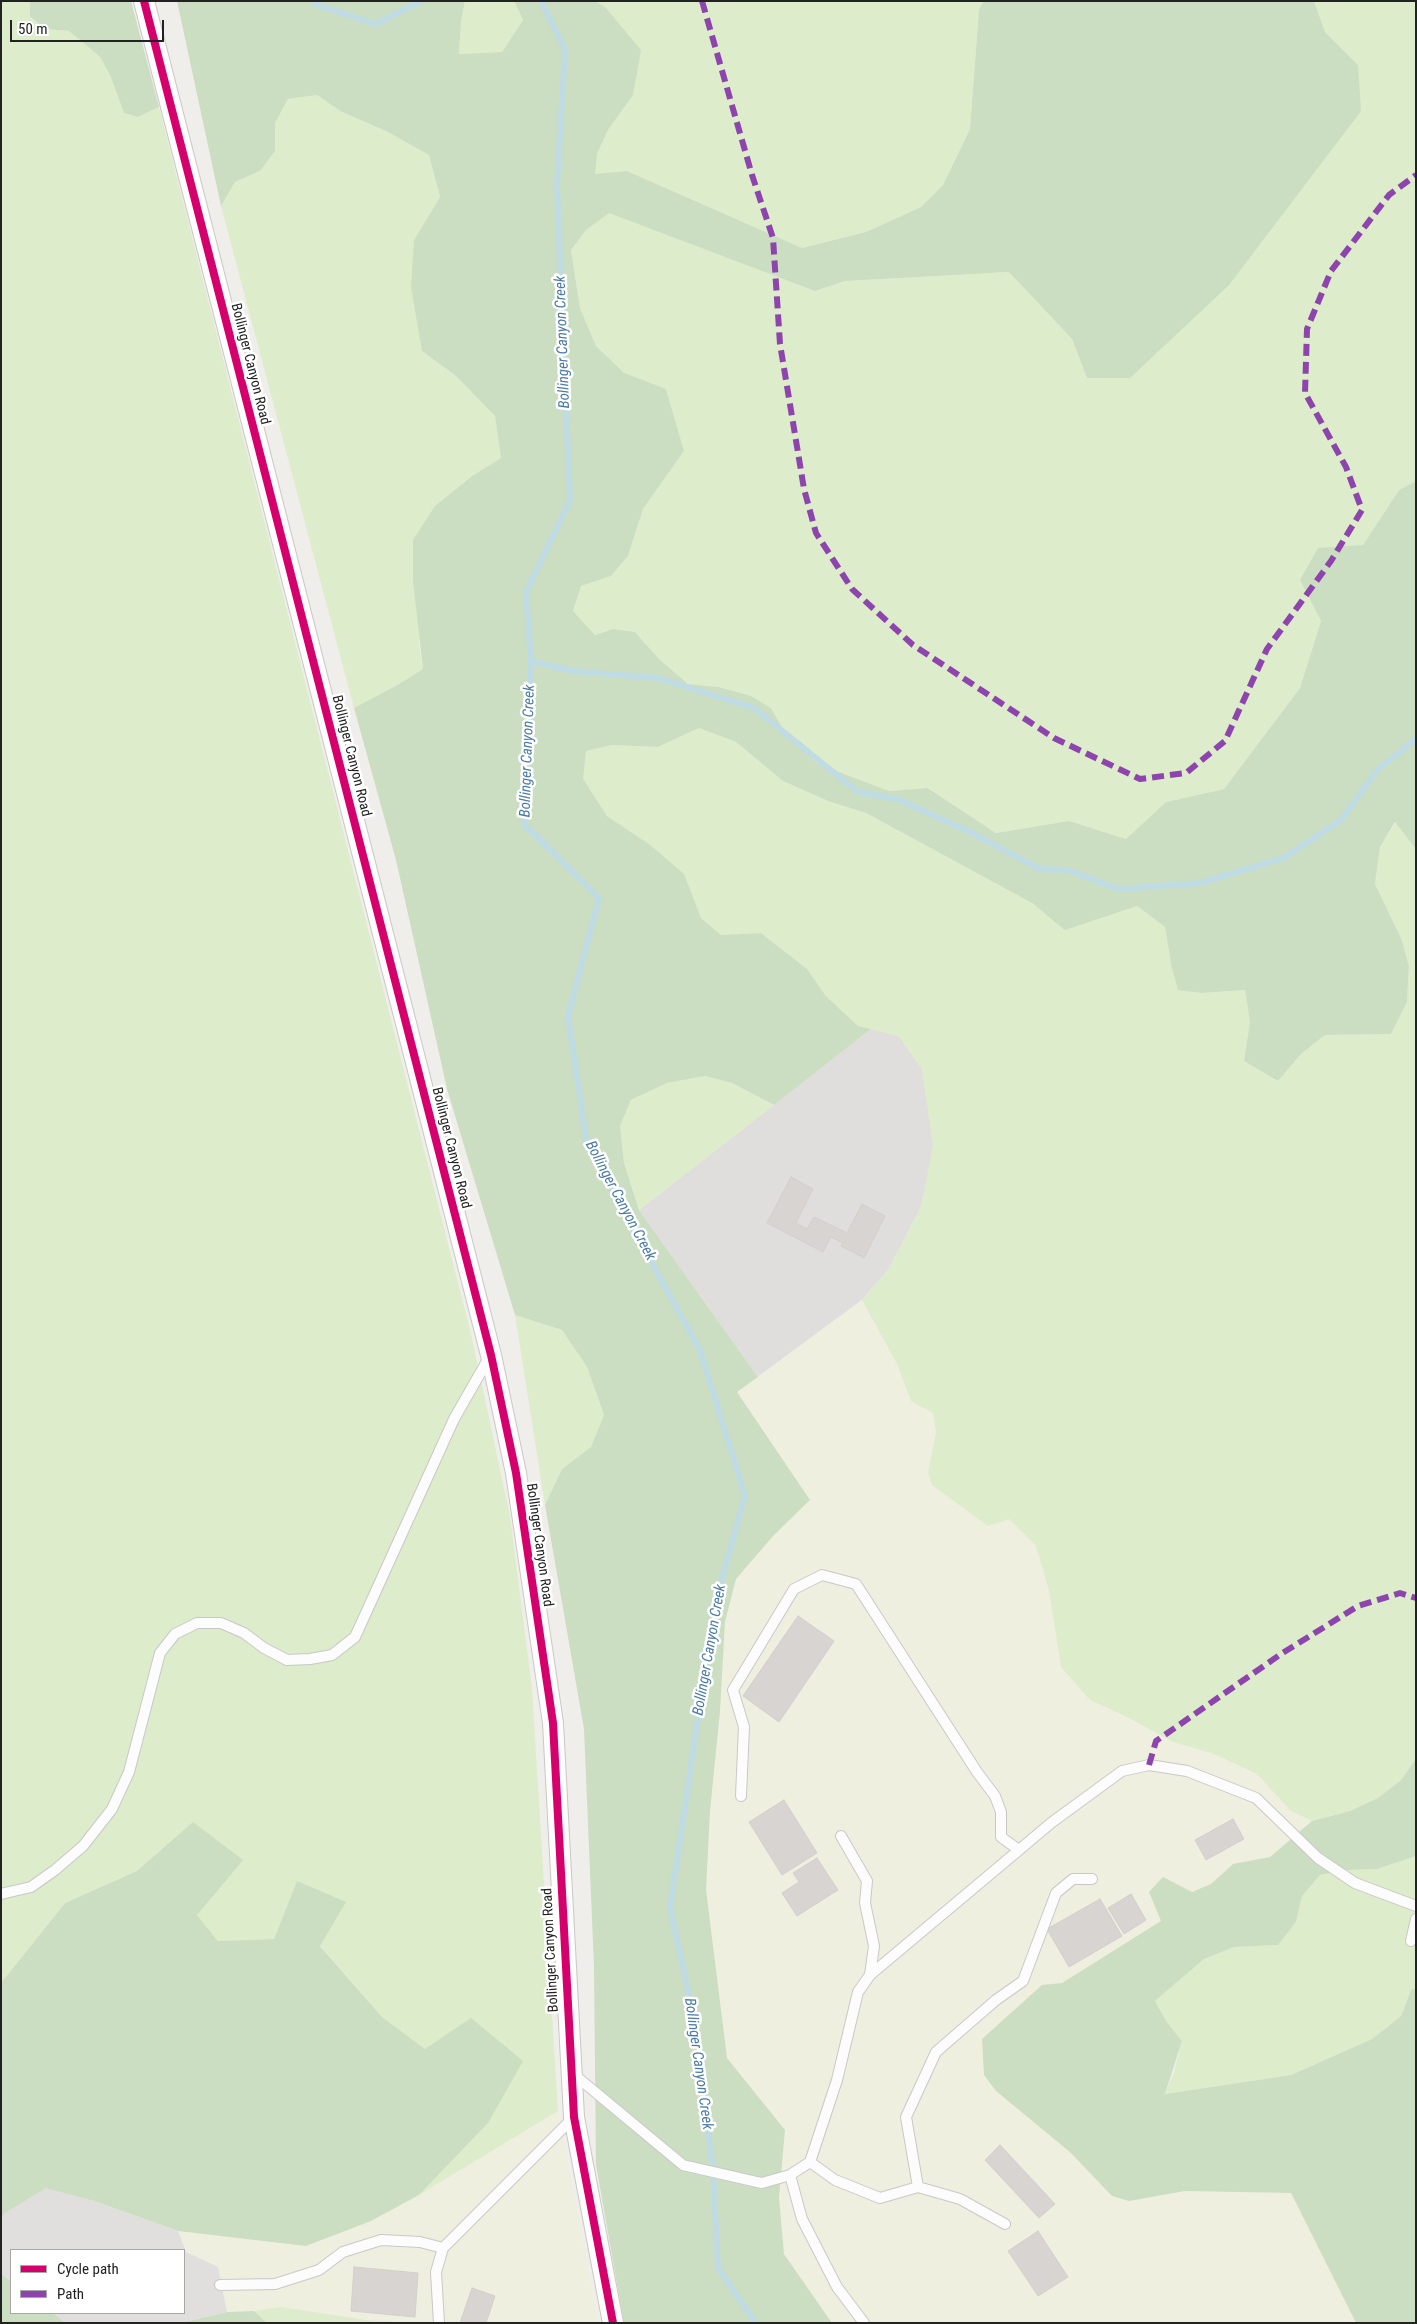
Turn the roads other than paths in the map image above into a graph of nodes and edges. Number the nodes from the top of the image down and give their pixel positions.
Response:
1 (144, 1) edge
2 (491, 1355) junction
3 (741, 1796) dead end
4 (841, 1836) dead end
5 (1018, 1850) junction
6 (1092, 1879) dead end
7 (1, 1894) edge
8 (1416, 1906) edge
9 (1416, 1919) edge
10 (1411, 1941) dead end
11 (870, 1975) junction
12 (570, 2071) junction
13 (574, 2117) junction
14 (810, 2162) junction
15 (790, 2175) junction
16 (918, 2187) junction
17 (1005, 2224) dead end
18 (443, 2248) junction
19 (220, 2285) dead end
20 (439, 2323) edge
21 (613, 2323) edge
22 (864, 2323) edge

1 - 2 street, Bollinger Canyon Road
2 - 7 lane
2 - 12 street, Bollinger Canyon Road
3 - 5 lane
4 - 11 lane
5 - 8 lane
5 - 11 lane
6 - 16 lane
9 - 10 lane
11 - 14 lane
12 - 13 street, Bollinger Canyon Road
12 - 15 lane
13 - 18 lane
13 - 21 street, Bollinger Canyon Road
14 - 15 lane
14 - 16 lane
15 - 22 lane
16 - 17 lane
18 - 19 lane
18 - 20 lane

